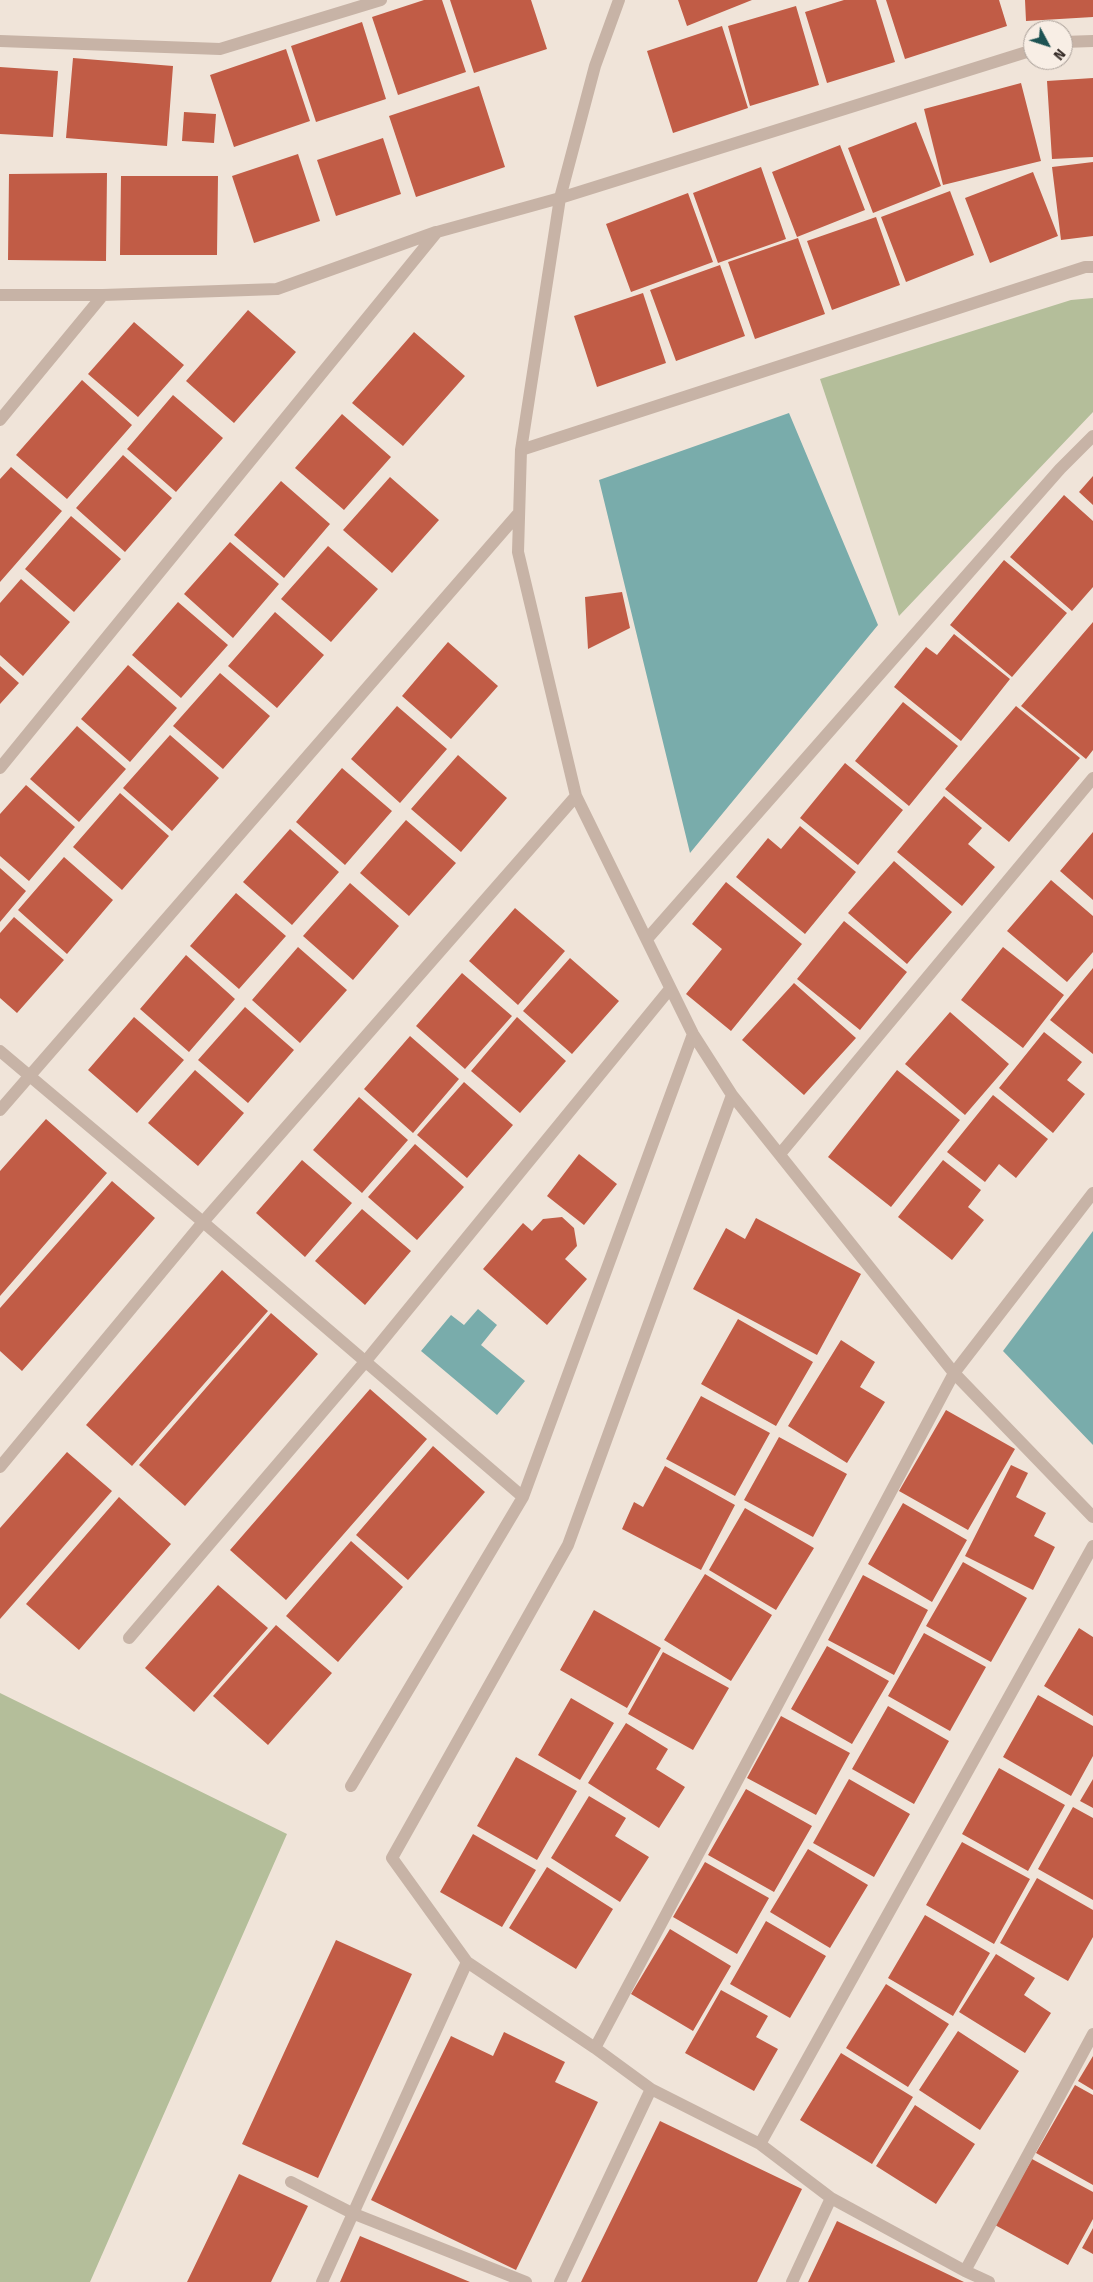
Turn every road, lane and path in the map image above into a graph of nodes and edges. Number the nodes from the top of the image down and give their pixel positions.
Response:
1 (381, 0) edge
2 (619, 0) edge
3 (0, 41) edge
4 (1093, 41) edge
5 (1073, 42) edge
6 (1023, 53) edge
7 (560, 198) junction
8 (437, 232) junction
9 (1093, 267) edge
10 (0, 295) edge
11 (104, 295) junction
12 (0, 420) edge
13 (1093, 436) edge
14 (521, 450) junction
15 (518, 514) junction
16 (0, 768) edge
17 (1093, 778) edge
18 (576, 796) junction
19 (647, 939) junction
20 (669, 990) junction
21 (693, 1034) junction
22 (0, 1051) edge
23 (29, 1074) junction
24 (732, 1095) junction
25 (0, 1110) edge
26 (780, 1154) junction
27 (1093, 1193) edge
28 (204, 1222) junction
29 (366, 1362) junction
30 (954, 1373) junction
31 (0, 1467) edge
32 (523, 1497) junction
33 (1093, 1517) edge
34 (1093, 1546) edge
35 (129, 1638) dead end
36 (351, 1786) dead end
37 (467, 1962) junction
38 (1093, 2034) edge
39 (595, 2048) junction
40 (651, 2089) junction
41 (760, 2144) junction
42 (290, 2182) dead end
43 (831, 2198) junction
44 (352, 2213) junction
45 (964, 2271) junction
46 (322, 2282) edge
47 (526, 2282) edge
48 (560, 2282) edge
49 (792, 2282) edge
50 (989, 2282) edge

1 - 3 street
2 - 7 street
4 - 5 street
6 - 7 street
7 - 8 street
7 - 14 street
8 - 11 street
8 - 16 street
9 - 14 street
10 - 11 street
11 - 12 street
13 - 19 street
14 - 15 street
15 - 18 street
15 - 23 street
17 - 26 street
18 - 19 street
18 - 28 street
19 - 20 street
20 - 21 street
20 - 29 street
21 - 24 street
21 - 32 street
22 - 23 street
23 - 25 street
23 - 28 street
24 - 26 street
24 - 37 street
26 - 30 street
27 - 30 street
28 - 29 street
28 - 31 street
29 - 32 street
29 - 35 street
30 - 33 street
30 - 39 street
32 - 36 street
34 - 41 street
37 - 39 street
37 - 44 street
38 - 45 street
39 - 40 street
40 - 41 street
40 - 48 street
41 - 43 street
42 - 44 street
43 - 45 street
43 - 49 street
44 - 46 street
44 - 47 street
45 - 50 street

